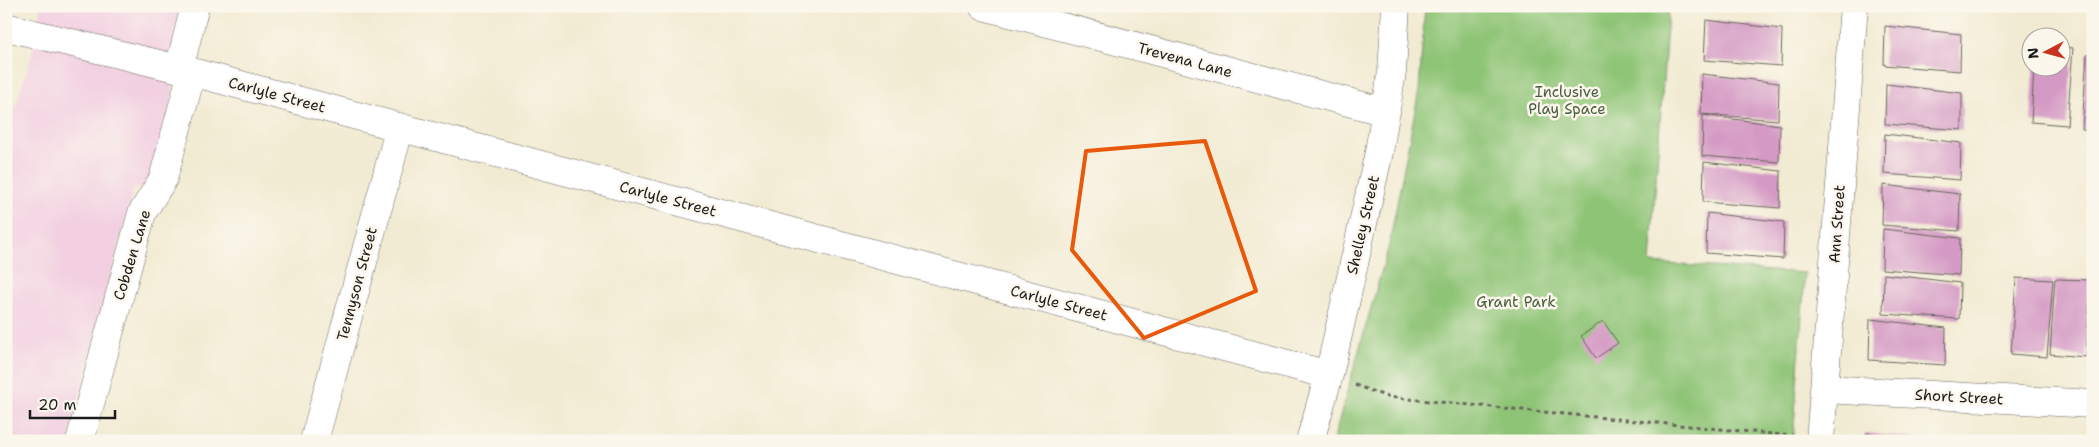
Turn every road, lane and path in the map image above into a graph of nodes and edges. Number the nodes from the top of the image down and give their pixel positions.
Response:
1 (195, 6) edge
2 (983, 6) edge
3 (1396, 6) edge
4 (1854, 6) edge
5 (6, 27) edge
6 (185, 70) junction
7 (1386, 112) junction
8 (400, 127) junction
9 (1339, 379) junction
10 (1825, 389) junction
11 (2093, 404) edge
12 (1809, 439) edge
13 (80, 441) edge
14 (314, 441) edge
15 (1310, 441) edge

1 - 6 street
2 - 7 street, Trevena Lane
3 - 7 street, Shelley Street
4 - 10 street, Ann Street
5 - 6 street, Carlyle Street
6 - 8 street, Carlyle Street
6 - 13 street, Cobden Lane
7 - 9 street, Shelley Street
8 - 9 street, Carlyle Street
8 - 14 street, Tennyson Street
9 - 12 path
9 - 15 street, Shelley Street
10 - 11 street, Short Street
10 - 12 street, Ann Street

